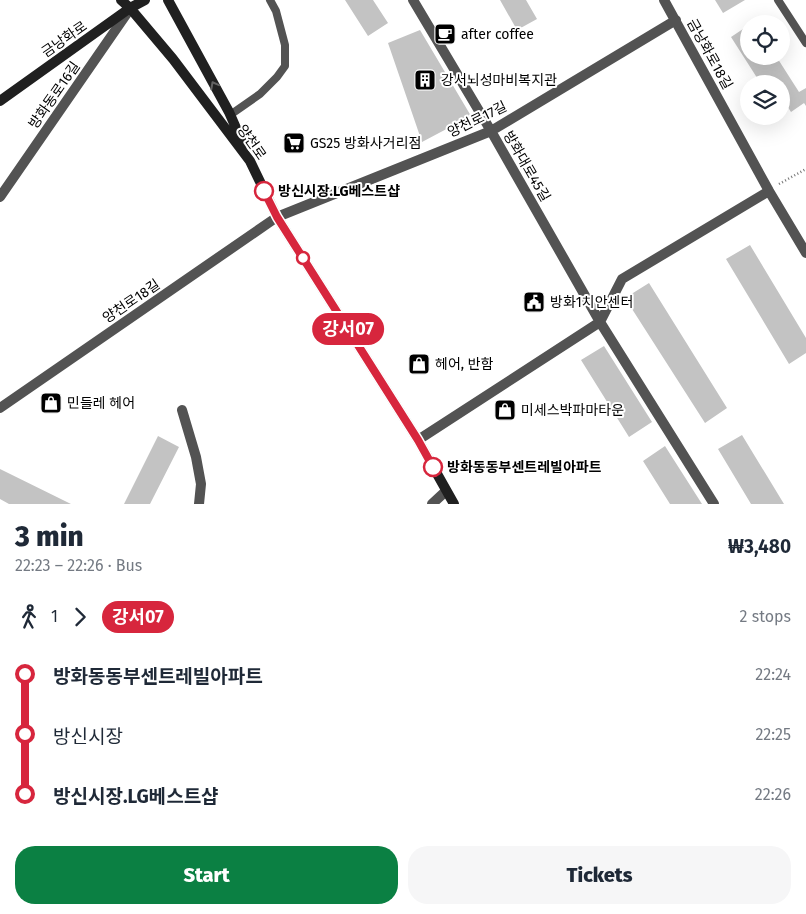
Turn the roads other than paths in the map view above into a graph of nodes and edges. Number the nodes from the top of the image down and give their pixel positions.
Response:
1 (122, 0) edge
2 (145, 0) edge
3 (168, 0) edge
4 (270, 0) edge
5 (413, 0) edge
6 (664, 0) edge
7 (778, 0) edge
8 (130, 8) junction
9 (676, 20) junction
10 (806, 43) edge
11 (0, 101) edge
12 (230, 115) junction
13 (491, 131) junction
14 (250, 161) junction
15 (769, 191) junction
16 (0, 197) edge
17 (277, 217) junction
18 (806, 252) edge
19 (600, 322) junction
20 (0, 408) edge
21 (182, 410) dead end
22 (418, 440) junction
23 (446, 490) junction
24 (199, 504) edge
25 (432, 504) edge
26 (454, 504) edge
27 (714, 504) edge

1 - 8 main road, 양천로
2 - 8 main road, 금낭화로
12 -> 3 main road
4 - 12 lane
5 - 13 street, 방화대로45길
6 - 9 street, 금낭화로18길
7 - 10 lane
8 - 11 main road, 금낭화로
8 - 14 main road, 양천로
8 - 16 street, 방화동로16길
9 - 13 street, 양천로17길
9 - 15 street, 금낭화로18길
12 - 14 main road
13 - 17 street, 양천로17길
13 - 19 street, 방화대로45길
14 - 17 main road, 양천로
15 - 18 street, 금낭화로18길
15 - 19 street
17 - 20 street, 양천로18길
17 - 22 main road, 양천로
19 - 22 street
19 - 27 street, 방화대로45길
21 - 24 street
22 - 23 main road, 양천로
23 - 25 street
23 - 26 main road, 양천로

